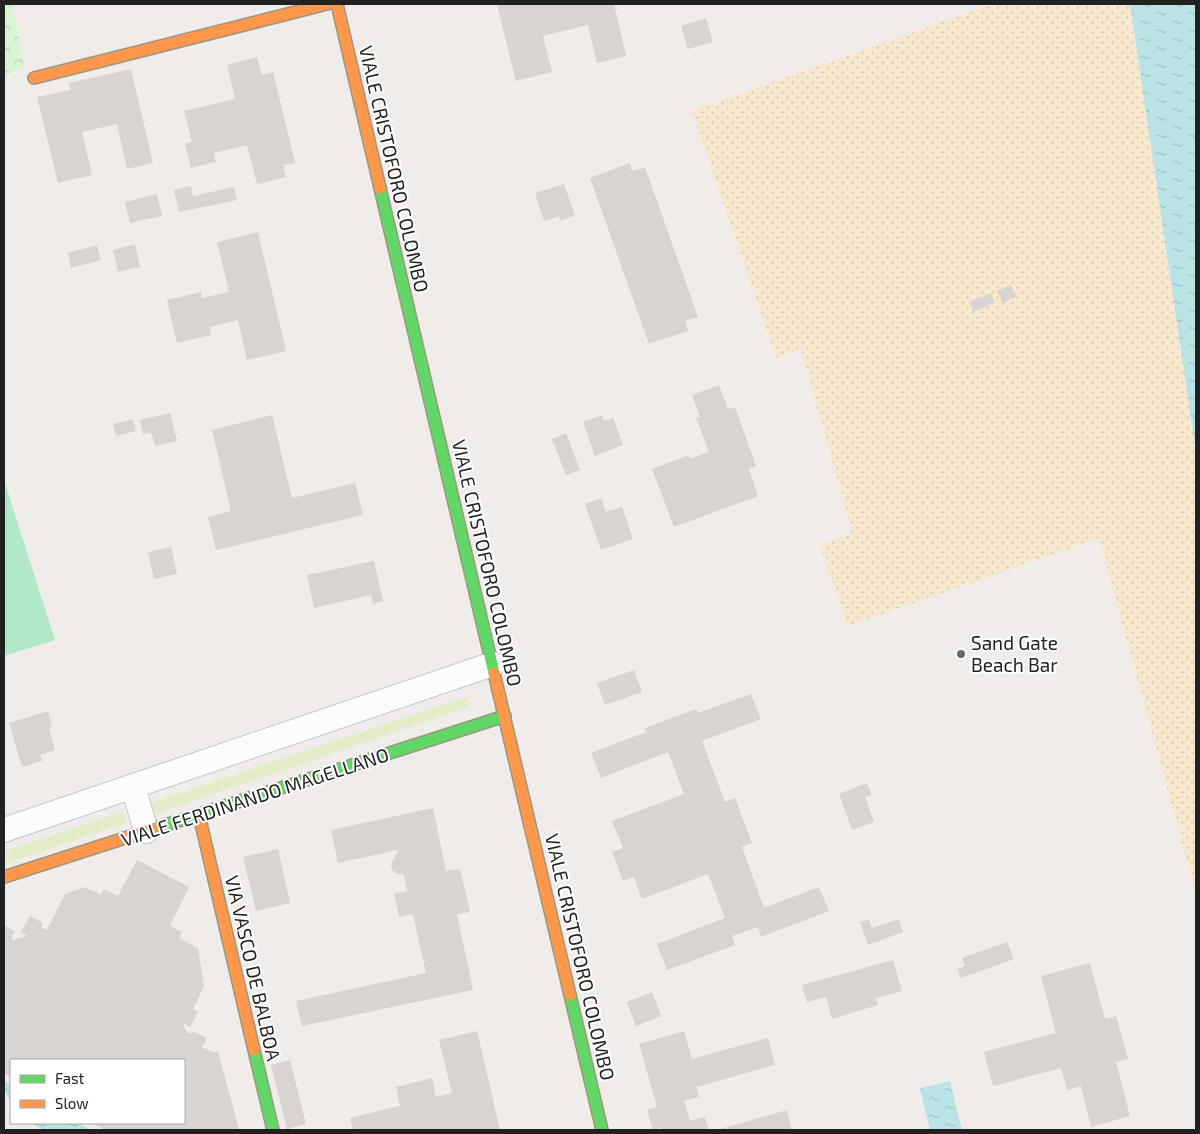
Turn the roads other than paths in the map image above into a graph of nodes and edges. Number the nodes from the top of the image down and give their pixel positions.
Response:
1 (327, 4) edge
2 (337, 4) edge
3 (34, 78) dead end
4 (493, 664) junction
5 (505, 716) junction
6 (133, 786) junction
7 (199, 815) junction
8 (4, 830) edge
9 (146, 831) junction
10 (4, 877) edge
11 (273, 1130) edge
12 (602, 1130) edge

1 - 3 street
2 - 4 street, VIALE CRISTOFORO COLOMBO
4 - 5 street, VIALE CRISTOFORO COLOMBO
4 - 6 street
5 - 7 street, VIALE FERDINANDO MAGELLANO
5 - 12 street, VIALE CRISTOFORO COLOMBO
6 - 8 street
6 - 9 street
7 - 9 street, VIALE FERDINANDO MAGELLANO
7 - 11 street, VIA VASCO DE BALBOA
9 - 10 street, VIALE FERDINANDO MAGELLANO

